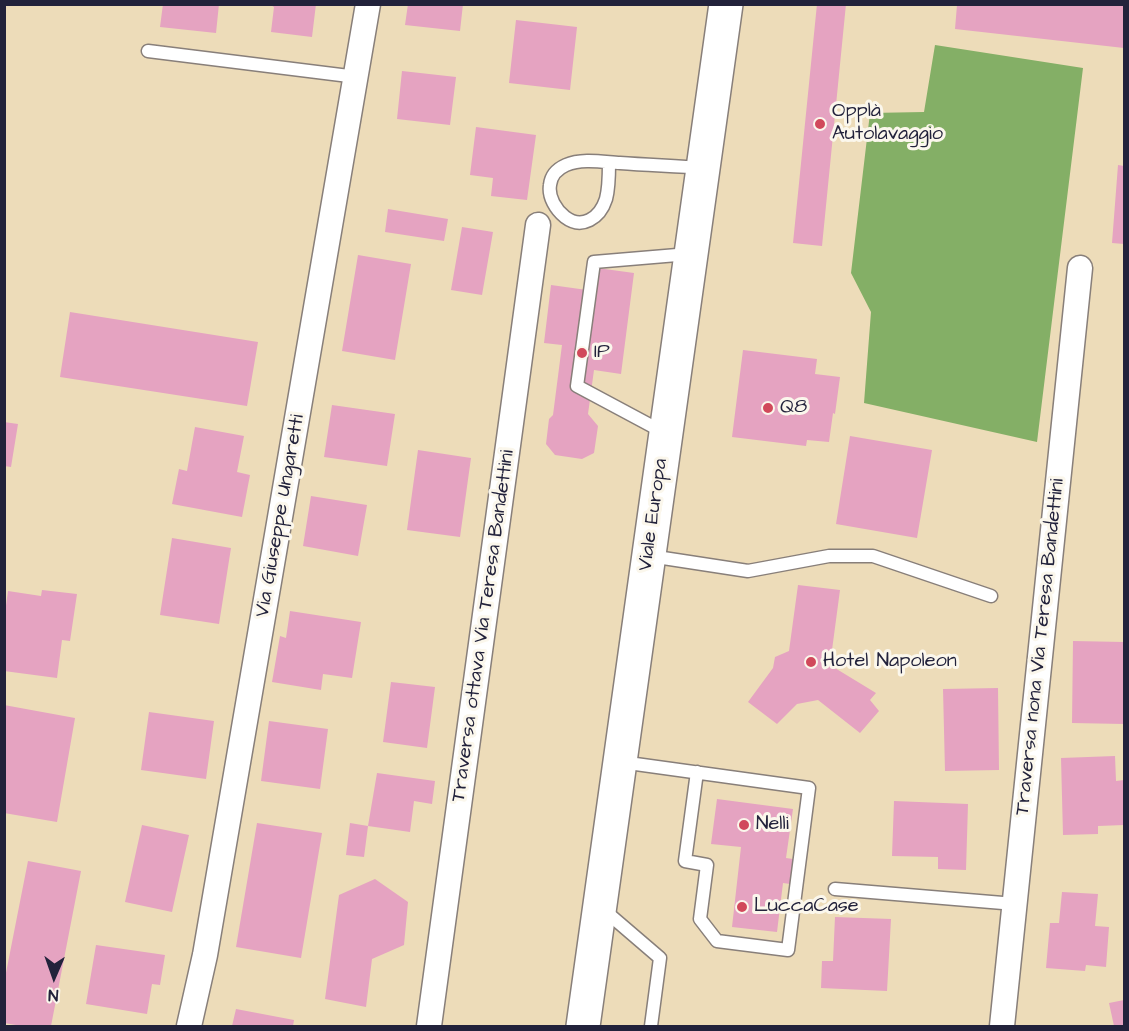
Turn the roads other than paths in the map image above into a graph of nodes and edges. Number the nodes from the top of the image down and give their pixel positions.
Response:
1 (368, 4) edge
2 (726, 4) edge
3 (148, 51) dead end
4 (357, 77) junction
5 (609, 163) junction
6 (704, 168) junction
7 (538, 225) dead end
8 (691, 254) junction
9 (1080, 268) dead end
10 (666, 434) junction
11 (648, 556) junction
12 (991, 596) dead end
13 (620, 762) junction
14 (697, 772) junction
15 (835, 889) dead end
16 (1015, 904) junction
17 (600, 906) junction
18 (189, 1026) edge
19 (429, 1026) edge
20 (583, 1026) edge
21 (651, 1026) edge
22 (1002, 1026) edge

1 - 4 street, Via Giuseppe Ungaretti
2 - 6 main road, Viale Europa
3 - 4 lane
4 - 18 street, Via Giuseppe Ungaretti
5 - 5 lane
5 - 6 lane
6 - 8 main road, Viale Europa
7 - 19 street, Traversa ottava Via Teresa Bandettini
8 - 10 main road, Viale Europa
8 - 10 lane
9 - 16 street, Traversa nona Via Teresa Bandettini
10 - 11 main road, Viale Europa
11 - 12 lane
11 - 13 main road, Viale Europa
13 - 14 lane
13 - 17 main road, Viale Europa
14 - 14 lane
15 - 16 lane
16 - 22 street, Traversa nona Via Teresa Bandettini
17 - 20 main road, Viale Europa
17 - 21 lane

